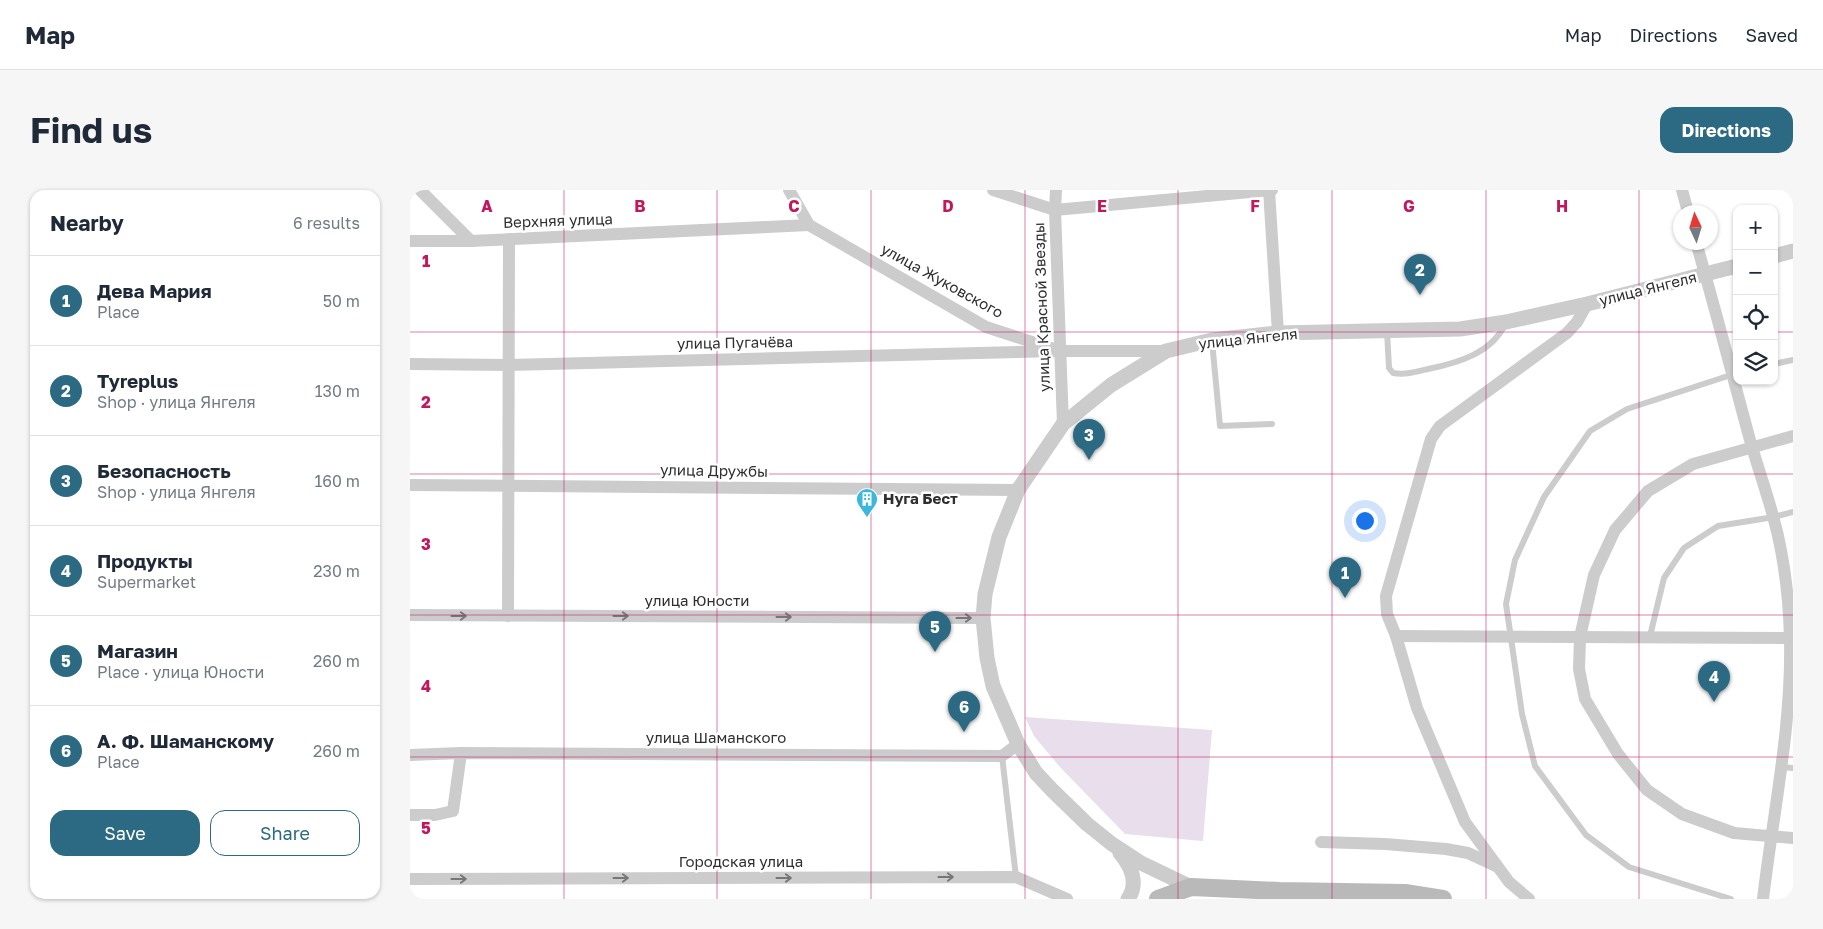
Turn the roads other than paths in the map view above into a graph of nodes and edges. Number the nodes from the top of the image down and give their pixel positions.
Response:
1 (420, 190) edge
2 (789, 190) edge
3 (993, 190) edge
4 (1056, 190) edge
5 (1270, 190) edge
6 (1682, 190) edge
7 (1686, 205) edge
8 (1055, 210) junction
9 (809, 225) junction
10 (509, 239) junction
11 (410, 240) edge
12 (471, 241) junction
13 (1698, 250) edge
14 (1793, 251) edge
15 (1778, 255) edge
16 (1733, 267) edge
17 (1705, 274) junction
18 (1587, 304) junction
19 (1506, 322) junction
20 (1387, 331) junction
21 (1278, 333) junction
22 (1212, 340) junction
23 (1166, 350) junction
24 (1060, 351) junction
25 (1793, 360) edge
26 (1778, 363) edge
27 (410, 364) edge
28 (509, 365) junction
29 (1733, 371) edge
30 (1733, 374) edge
31 (1737, 385) edge
32 (1064, 424) junction
33 (1272, 424) dead end
34 (1793, 436) edge
35 (1752, 447) junction
36 (410, 484) edge
37 (507, 485) junction
38 (1018, 490) junction
39 (1793, 512) edge
40 (1774, 517) junction
41 (1789, 570) edge
42 (410, 616) edge
43 (508, 616) junction
44 (983, 618) junction
45 (1396, 636) junction
46 (1650, 636) junction
47 (1580, 637) junction
48 (1511, 638) junction
49 (1790, 638) junction
50 (1790, 701) edge
51 (1018, 744) junction
52 (461, 753) junction
53 (410, 755) edge
54 (1002, 756) junction
55 (1787, 768) edge
56 (410, 815) edge
57 (1770, 837) junction
58 (1793, 838) edge
59 (1322, 842) dead end
60 (1112, 844) junction
61 (1498, 867) junction
62 (1016, 877) junction
63 (410, 879) edge
64 (1203, 889) junction
65 (1243, 894) edge
66 (1404, 896) edge
67 (1067, 899) edge
68 (1128, 899) edge
69 (1158, 899) edge
70 (1444, 899) edge
71 (1529, 899) edge
72 (1731, 899) edge
73 (1763, 899) edge

1 - 12 street
2 - 9 street
3 - 8 street
4 - 8 street, улица Красной Звезды
5 - 8 street
5 - 21 street
6 - 7 street
8 - 24 street, улица Красной Звезды
9 - 10 street, Верхняя улица
9 - 24 street, улица Жуковского
10 - 12 street, Верхняя улица
10 - 28 street
11 - 12 street, Верхняя улица
13 - 17 street
14 - 15 street
16 - 17 street, улица Янгеля
17 - 18 street, улица Янгеля
17 - 29 street
18 - 19 street, улица Янгеля
18 - 45 street
19 - 20 street, улица Янгеля
19 - 20 lane
20 - 21 street, улица Янгеля
21 - 22 street, улица Янгеля
22 - 23 street, улица Янгеля
22 - 33 lane
23 - 24 street, улица Жуковского
23 - 32 street, улица Янгеля
24 - 28 street, улица Пугачёва
24 - 32 street, улица Красной Звезды
25 - 26 lane
27 - 28 street, улица Пугачёва
28 - 37 street
30 - 48 lane
31 - 35 street
32 - 38 street, улица Янгеля
34 - 35 street
35 - 40 street
35 - 47 street
36 - 37 street, улица Дружбы
37 - 38 street, улица Дружбы
37 - 43 street
38 - 44 street, улица Янгеля
39 - 40 lane
40 - 41 street
40 - 46 lane
41 - 49 street
42 -> 43 street, улица Юности
43 -> 44 street, улица Юности
44 - 51 street, улица Янгеля
45 - 48 street
45 - 61 street
46 - 47 street
46 - 49 street
47 - 48 street
47 - 57 street
48 - 72 lane
49 - 50 street
50 - 55 street
51 - 54 street
51 - 60 street, улица Янгеля
52 - 53 street, улица Шаманского
52 - 54 street, улица Шаманского
52 - 56 street
54 - 62 lane
55 - 57 street
57 - 58 street
57 - 73 street
59 - 61 street
60 - 64 street, улица Янгеля
60 - 68 street
61 - 71 street
63 -> 62 street, Городская улица
62 - 67 street, Городская улица
64 - 65 main road, улица Янгеля
64 - 69 main road
65 - 66 main road, улица Янгеля
66 - 70 main road, улица Янгеля

